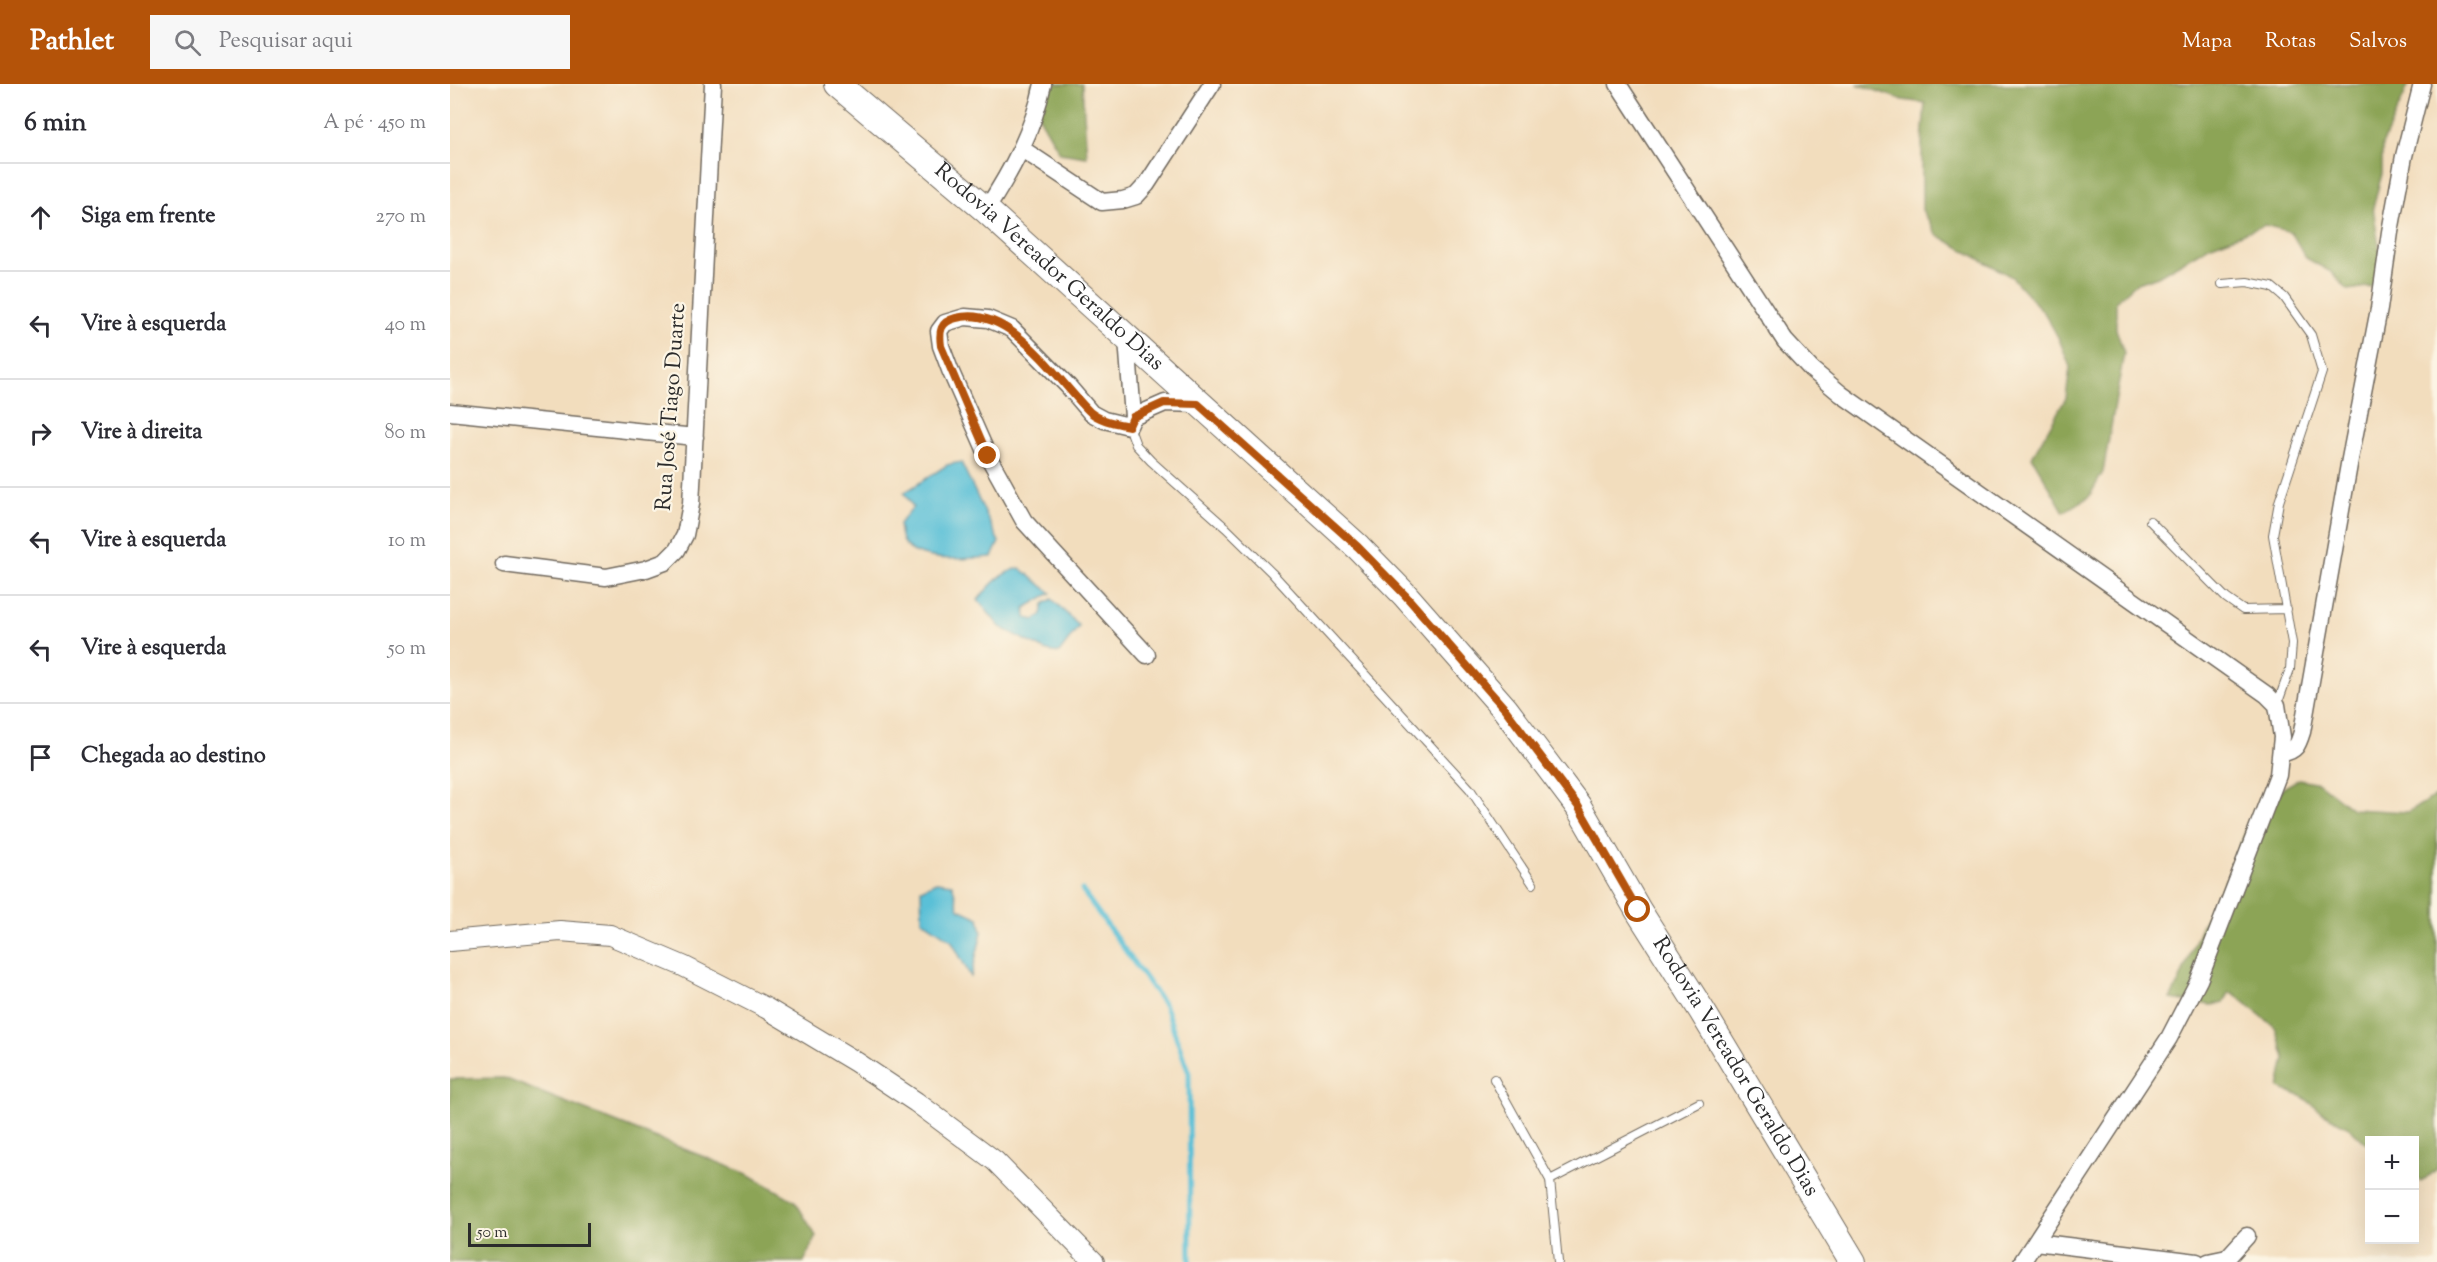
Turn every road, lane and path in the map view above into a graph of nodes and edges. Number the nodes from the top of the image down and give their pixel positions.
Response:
1 (713, 84) edge
2 (837, 84) edge
3 (1043, 84) edge
4 (1212, 84) edge
5 (1618, 84) edge
6 (2422, 84) edge
7 (1022, 149) junction
8 (986, 210) junction
9 (2222, 284) dead end
10 (1126, 339) junction
11 (1198, 404) junction
12 (450, 412) edge
13 (1131, 421) junction
14 (695, 437) junction
15 (2150, 521) dead end
16 (504, 564) dead end
17 (2287, 609) junction
18 (1147, 655) dead end
19 (2277, 705) junction
20 (2282, 753) junction
21 (1533, 884) dead end
22 (450, 941) edge
23 (1494, 1079) dead end
24 (1699, 1103) dead end
25 (1550, 1180) junction
26 (2247, 1236) dead end
27 (2035, 1242) junction
28 (1094, 1262) edge
29 (1558, 1262) edge
30 (1853, 1262) edge
31 (2022, 1262) edge
32 (2197, 1262) edge
33 (2208, 1262) edge

1 - 14 street, Rua José Tiago Duarte
2 - 8 main road, Rodovia Vereador Geraldo Dias
3 - 7 street
4 - 7 street
5 - 19 street
6 - 20 street
7 - 8 street
8 - 10 main road, Rodovia Vereador Geraldo Dias
9 - 17 lane
10 - 11 main road, Rodovia Vereador Geraldo Dias
10 - 13 street
11 - 13 street
11 - 30 main road, Rodovia Vereador Geraldo Dias
12 - 14 street
13 - 18 street
13 - 21 lane
14 - 16 street, Rua José Tiago Duarte
15 - 17 lane
17 - 19 lane
19 - 20 street
20 - 27 street
22 - 28 street
23 - 25 lane
24 - 25 lane
25 - 29 lane
26 - 33 street
27 - 31 street
27 - 32 street

